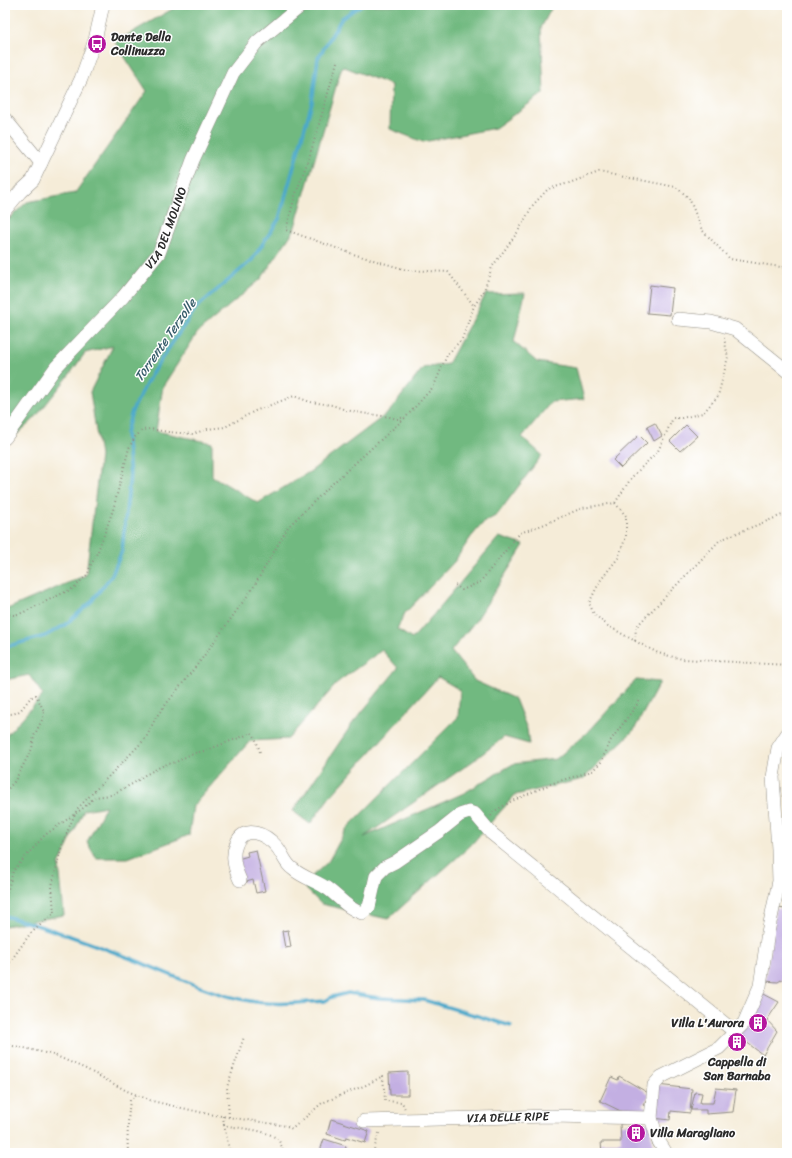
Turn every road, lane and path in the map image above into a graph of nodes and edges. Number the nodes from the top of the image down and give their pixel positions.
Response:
1 (103, 5) edge
2 (302, 5) edge
3 (337, 62) dead end
4 (5, 119) edge
5 (41, 163) junction
6 (5, 210) edge
7 (787, 268) edge
8 (474, 306) junction
9 (678, 319) dead end
10 (721, 325) junction
11 (787, 371) edge
12 (406, 417) junction
13 (5, 438) edge
14 (615, 503) junction
15 (787, 513) edge
16 (455, 585) dead end
17 (5, 614) edge
18 (635, 641) junction
19 (787, 665) edge
20 (641, 699) dead end
21 (5, 719) edge
22 (787, 734) edge
23 (260, 752) dead end
24 (5, 792) edge
25 (485, 824) junction
26 (240, 880) dead end
27 (5, 900) edge
28 (5, 969) edge
29 (735, 1032) junction
30 (244, 1037) dead end
31 (5, 1046) edge
32 (137, 1095) junction
33 (223, 1116) junction
34 (229, 1117) junction
35 (651, 1118) junction
36 (410, 1120) junction
37 (364, 1121) dead end
38 (384, 1121) junction
39 (224, 1125) junction
40 (128, 1153) edge
41 (230, 1153) edge
42 (284, 1153) edge
43 (373, 1153) edge
44 (666, 1153) edge

1 - 5 street
2 - 13 street, VIA DEL MOLINO
3 - 8 path
4 - 5 street
5 - 6 street
7 - 8 path
8 - 12 path
9 - 10 street
10 - 11 street
10 - 14 path
12 - 17 path
12 - 28 path
14 - 16 path
14 - 18 path
15 - 18 path
18 - 19 path
20 - 25 path
21 - 24 path
22 - 29 street
23 - 27 path
25 - 26 street
25 - 29 street
29 - 35 street
30 - 34 path
31 - 32 path
32 - 33 path
32 - 40 path
33 - 34 path
33 - 39 path
34 - 36 path
35 - 36 street, VIA DELLE RIPE
35 - 44 street
36 - 38 street, VIA DELLE RIPE
37 - 38 street, VIA DELLE RIPE
38 - 43 path
39 - 41 path
39 - 42 path

